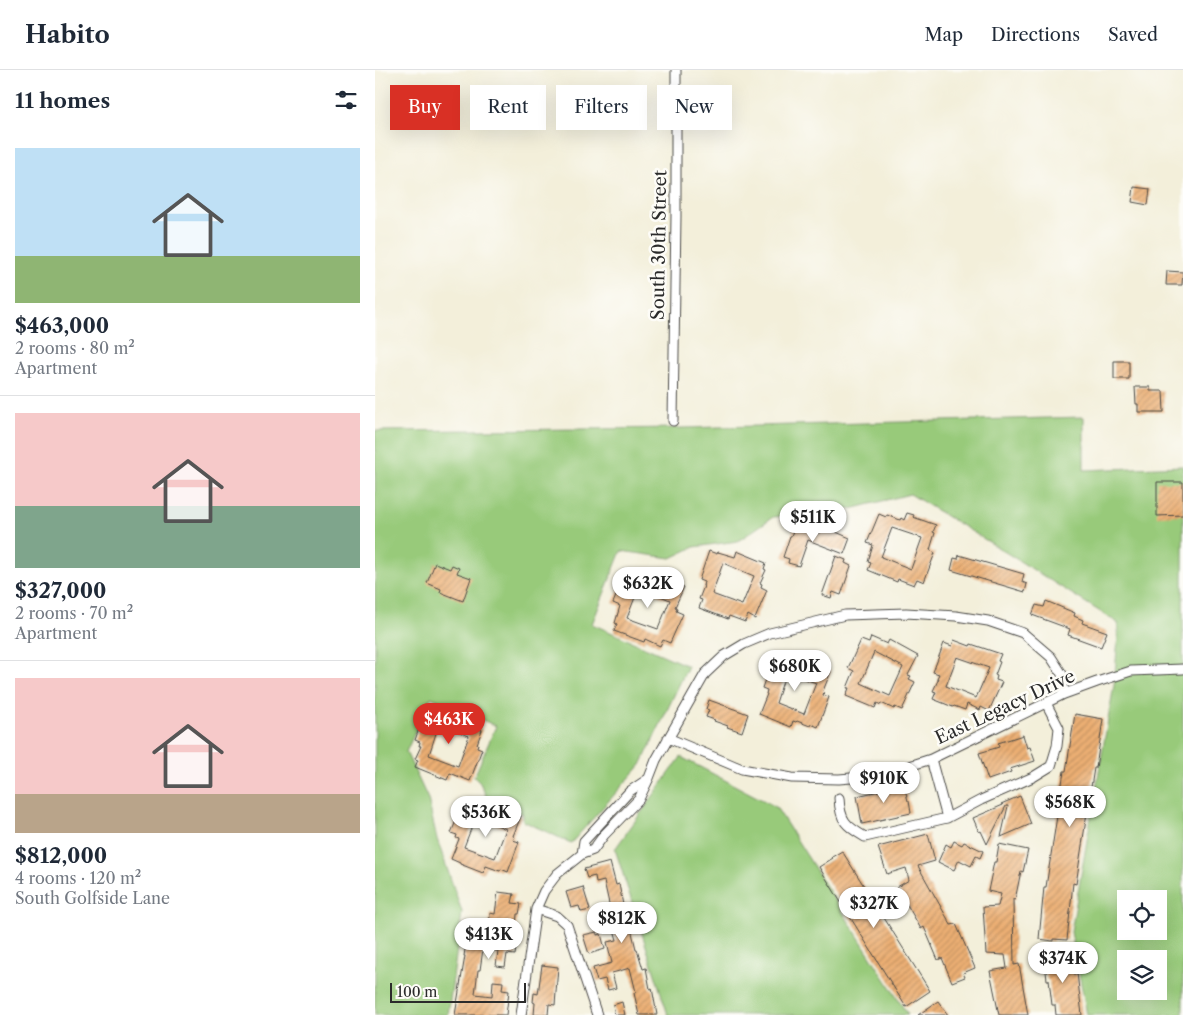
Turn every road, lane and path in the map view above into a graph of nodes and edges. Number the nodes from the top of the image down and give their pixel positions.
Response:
1 (676, 70) edge
2 (673, 421) dead end
3 (1183, 669) edge
4 (1064, 694) junction
5 (1046, 703) junction
6 (669, 738) junction
7 (931, 760) junction
8 (649, 778) junction
9 (839, 798) dead end
10 (611, 811) junction
11 (620, 818) junction
12 (947, 818) junction
13 (582, 854) junction
14 (536, 909) junction
15 (521, 1015) edge
16 (597, 1015) edge

1 - 2 street, South 30th Street
3 - 4 street, East Legacy Drive
4 - 5 street, East Legacy Drive
4 - 6 street
5 - 7 street, East Legacy Drive
5 - 12 street
6 - 7 street, East Legacy Drive
6 - 8 street
7 - 12 street
8 - 10 street
8 - 11 street
9 - 12 street
10 - 11 street
10 - 13 street
11 - 13 street
13 - 14 street
14 - 15 street
14 - 16 street

